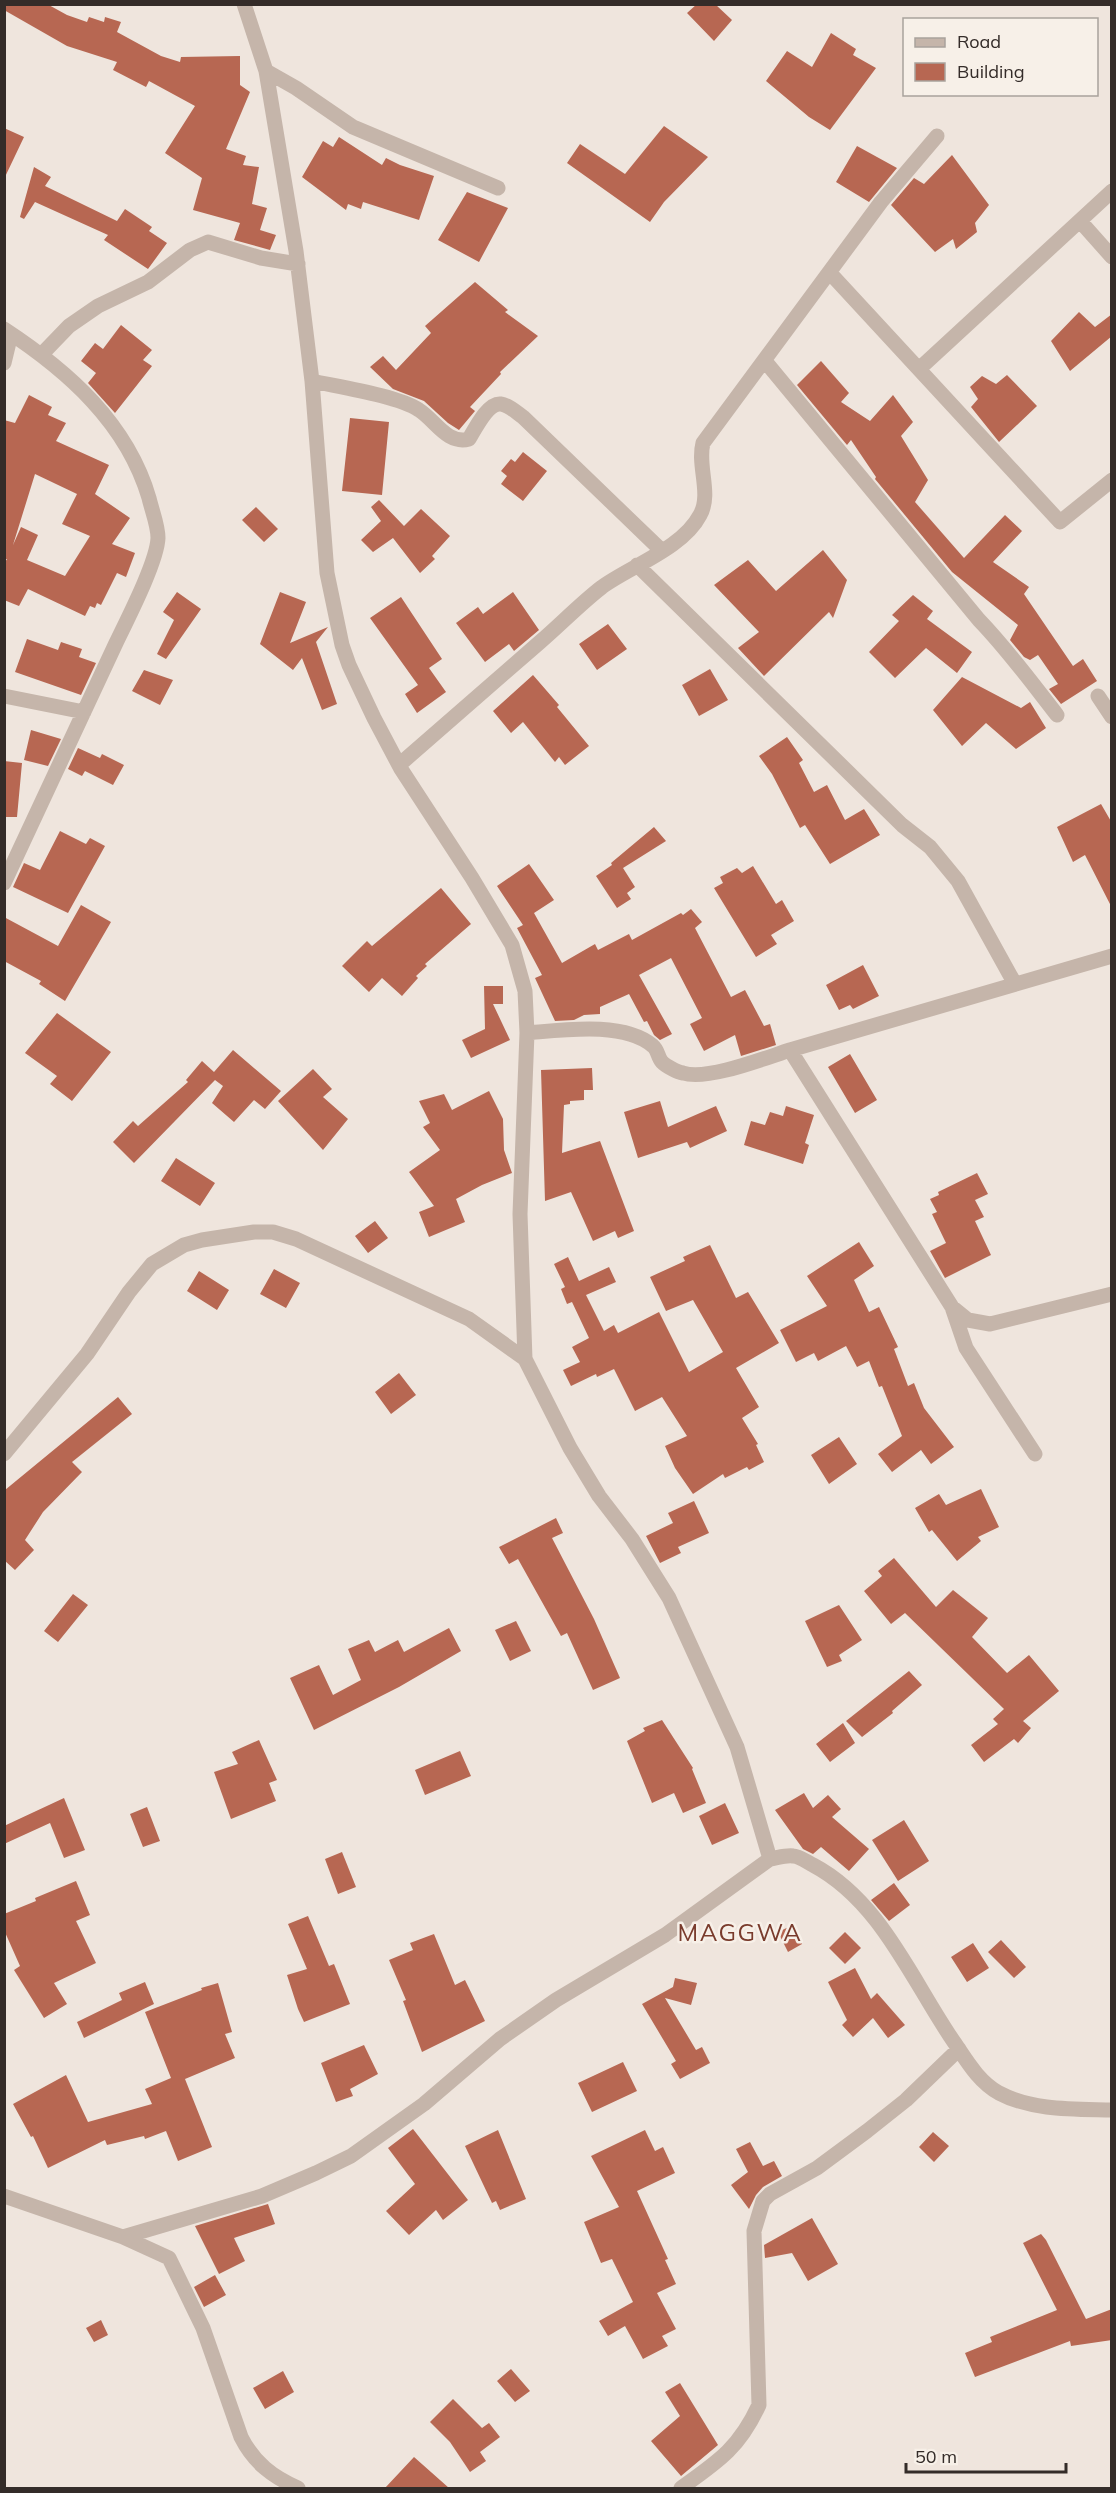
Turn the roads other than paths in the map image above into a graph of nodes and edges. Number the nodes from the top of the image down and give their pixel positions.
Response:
1 (244, 4) edge
2 (266, 71) junction
3 (937, 136) dead end
4 (498, 188) dead end
5 (1112, 191) edge
6 (1080, 221) junction
7 (1112, 257) edge
8 (298, 264) junction
9 (830, 273) junction
10 (8, 331) edge
11 (42, 354) junction
12 (765, 361) junction
13 (4, 363) edge
14 (920, 369) junction
15 (312, 381) junction
16 (1112, 480) edge
17 (661, 550) junction
18 (637, 565) junction
19 (4, 696) edge
20 (1098, 696) dead end
21 (84, 712) junction
22 (1057, 715) dead end
23 (1112, 717) edge
24 (399, 765) junction
25 (4, 883) edge
26 (1112, 956) edge
27 (1015, 984) junction
28 (527, 1033) junction
29 (790, 1050) junction
30 (1112, 1294) edge
31 (952, 1307) junction
32 (525, 1359) junction
33 (4, 1454) edge
34 (1035, 1454) dead end
35 (770, 1858) junction
36 (958, 2049) junction
37 (1112, 2110) edge
38 (4, 2196) edge
39 (123, 2237) junction
40 (277, 2486) edge
41 (298, 2488) edge
42 (681, 2488) edge

1 - 2 street
2 - 4 street
2 - 8 street
3 - 9 street
5 - 6 street
6 - 7 street
6 - 14 street
8 - 11 street
8 - 15 street
9 - 12 street
9 - 14 street
10 - 11 street
10 - 13 street
11 - 21 street
12 - 17 street
12 - 22 street
14 - 16 street
15 - 17 street
15 - 24 street
17 - 18 street
18 - 24 street
18 - 27 street
19 - 21 street
20 - 23 street
21 - 25 street
24 - 28 street
26 - 27 street
27 - 29 street
28 - 29 street
28 - 32 street
29 - 31 street
30 - 31 street
31 - 34 street
32 - 33 street
32 - 35 street
35 - 36 street
35 - 39 street
36 - 37 street
36 - 42 street
38 - 39 street
39 - 40 street
40 - 41 street

